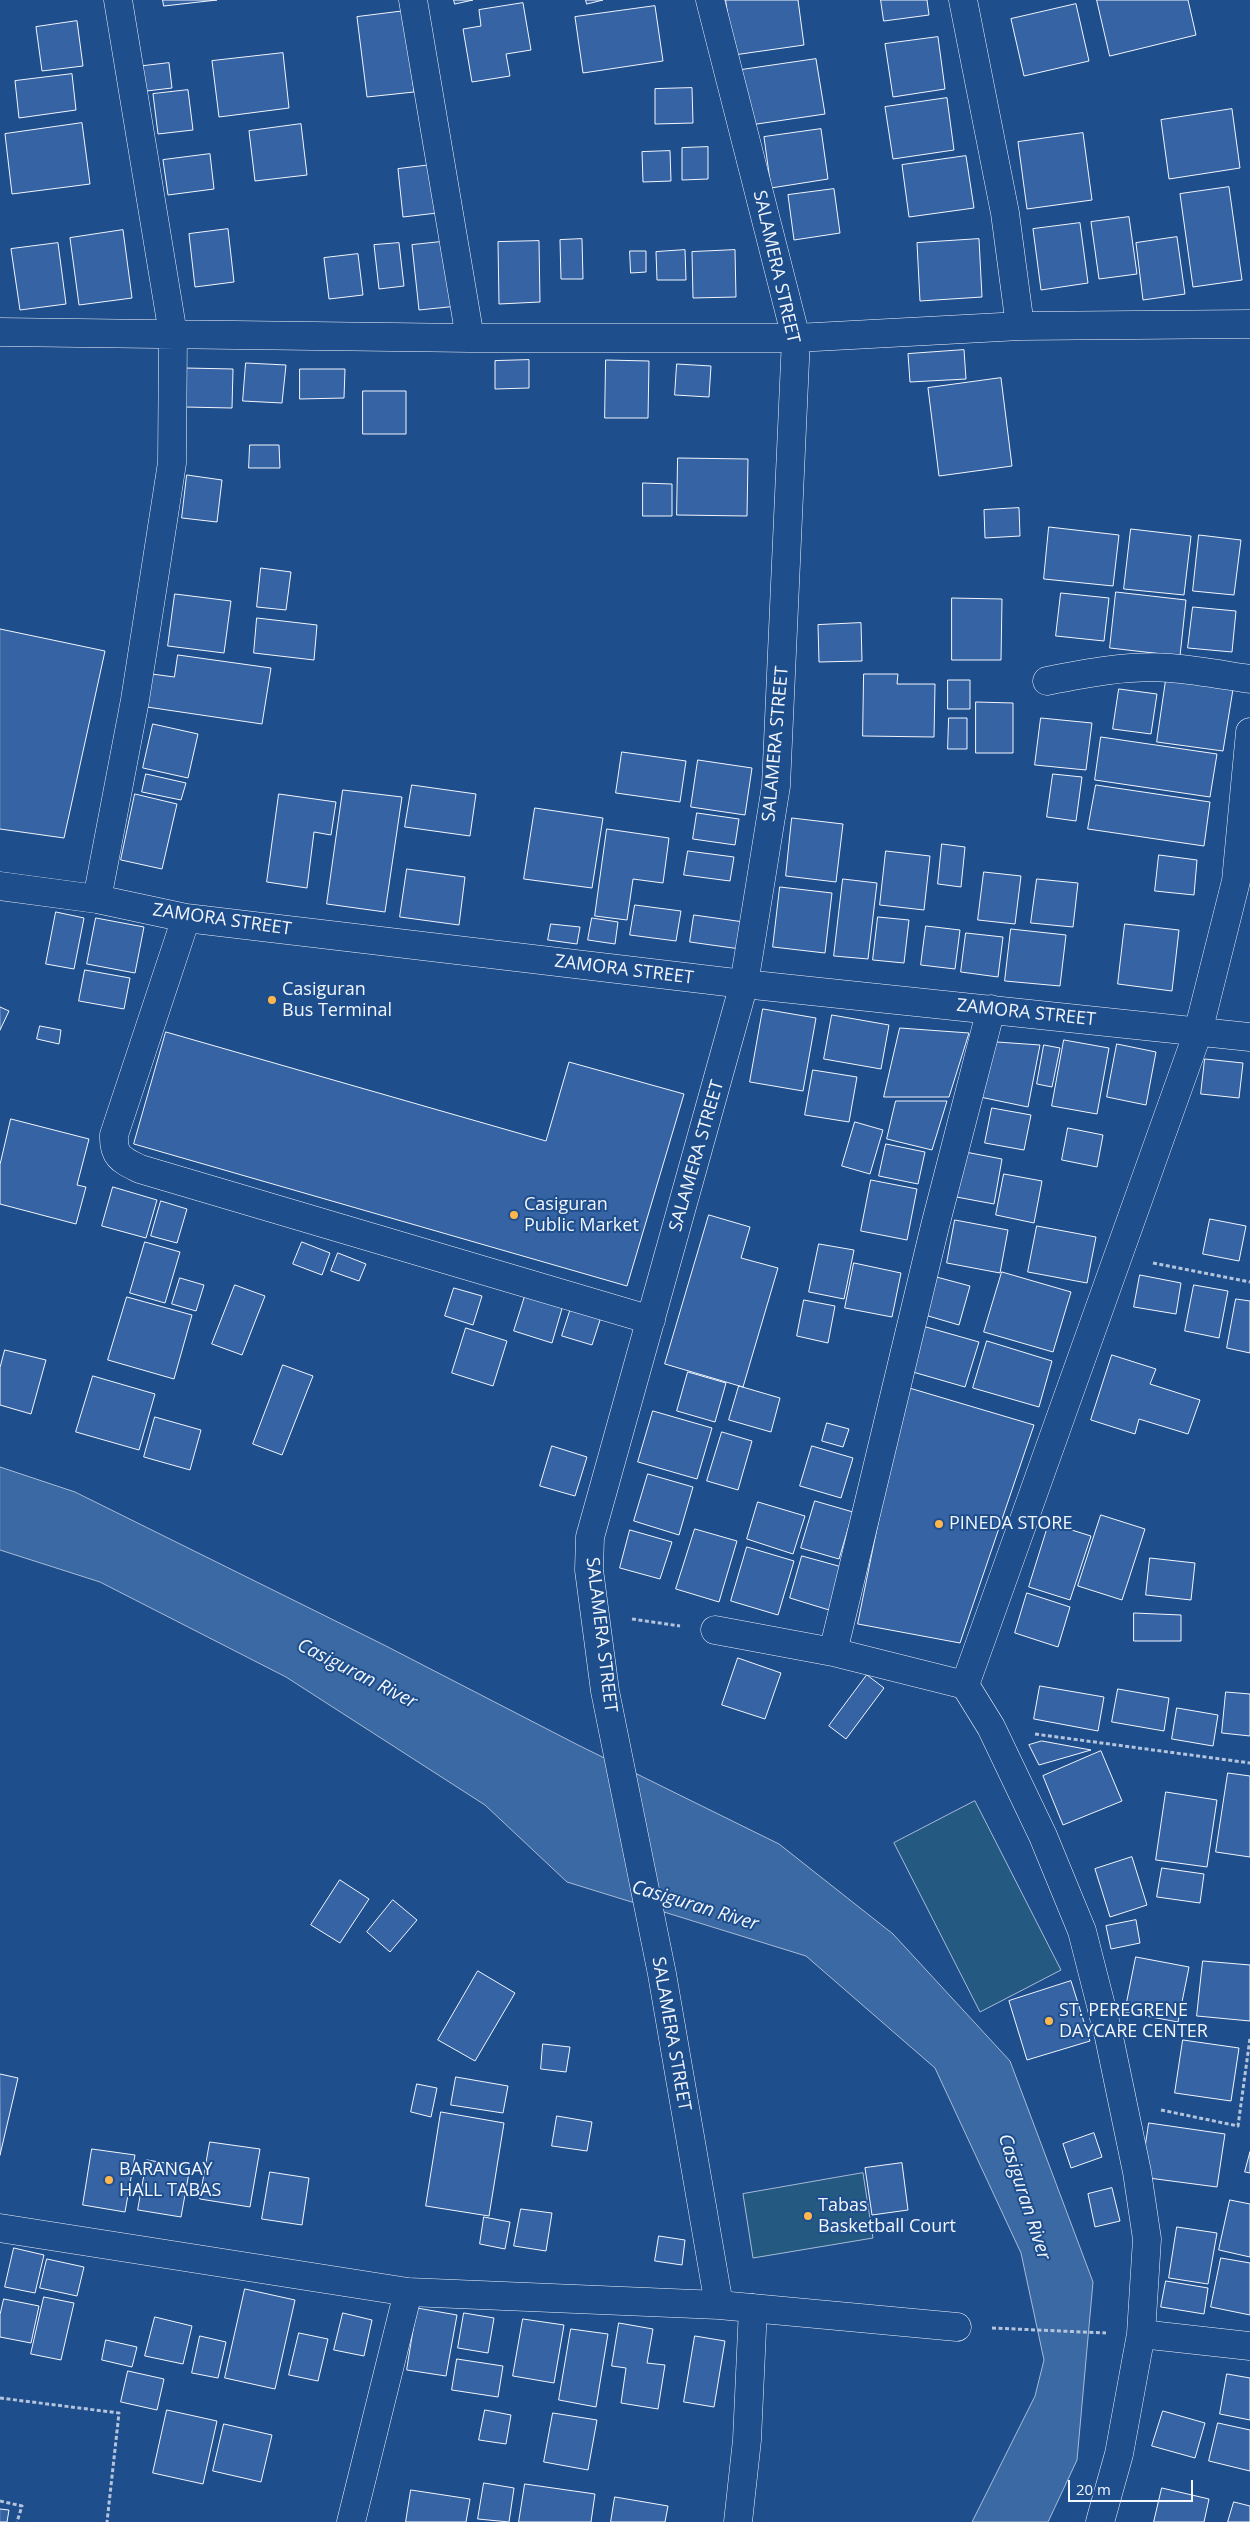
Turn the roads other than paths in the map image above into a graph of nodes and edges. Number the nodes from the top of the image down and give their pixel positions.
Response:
1 (118, 0) edge
2 (414, 0) edge
3 (710, 0) edge
4 (963, 0) edge
5 (1250, 324) edge
6 (1020, 326) junction
7 (0, 332) edge
8 (172, 334) junction
9 (470, 338) junction
10 (796, 338) junction
11 (1250, 679) edge
12 (1047, 681) dead end
13 (1250, 732) edge
14 (1243, 881) edge
15 (0, 886) edge
16 (97, 899) junction
17 (186, 918) junction
18 (744, 984) junction
19 (991, 1009) junction
20 (1198, 1032) junction
21 (1250, 1037) edge
22 (651, 1320) junction
23 (714, 1630) road end
24 (833, 1652) junction
25 (965, 1685) junction
26 (0, 2228) edge
27 (408, 2292) junction
28 (719, 2305) junction
29 (753, 2308) junction
30 (957, 2327) dead end
31 (1142, 2334) junction
32 (1250, 2346) edge
33 (351, 2522) edge
34 (738, 2522) edge
35 (1100, 2522) edge

1 - 8 street
2 - 9 street
3 - 10 street, SALAMERA STREET
4 - 6 street
5 - 6 street
6 - 10 street
7 - 8 street
8 - 9 street
8 - 16 street
9 - 10 street
10 - 18 street, SALAMERA STREET
11 - 12 street
13 - 14 street
14 - 20 street
15 - 16 street, ZAMORA STREET
16 - 17 street, ZAMORA STREET
17 - 18 street, ZAMORA STREET
17 - 22 street
18 - 19 street, ZAMORA STREET
18 - 22 street, SALAMERA STREET
19 - 20 street, ZAMORA STREET
19 - 24 street
20 - 21 street, ZAMORA STREET
20 - 25 street
22 - 28 street, SALAMERA STREET
23 - 24 street
24 - 25 street
25 - 31 street
26 - 27 street
27 - 28 street
27 - 33 street
28 - 29 street
29 - 30 street
29 - 34 street
31 - 32 street
31 - 35 street

